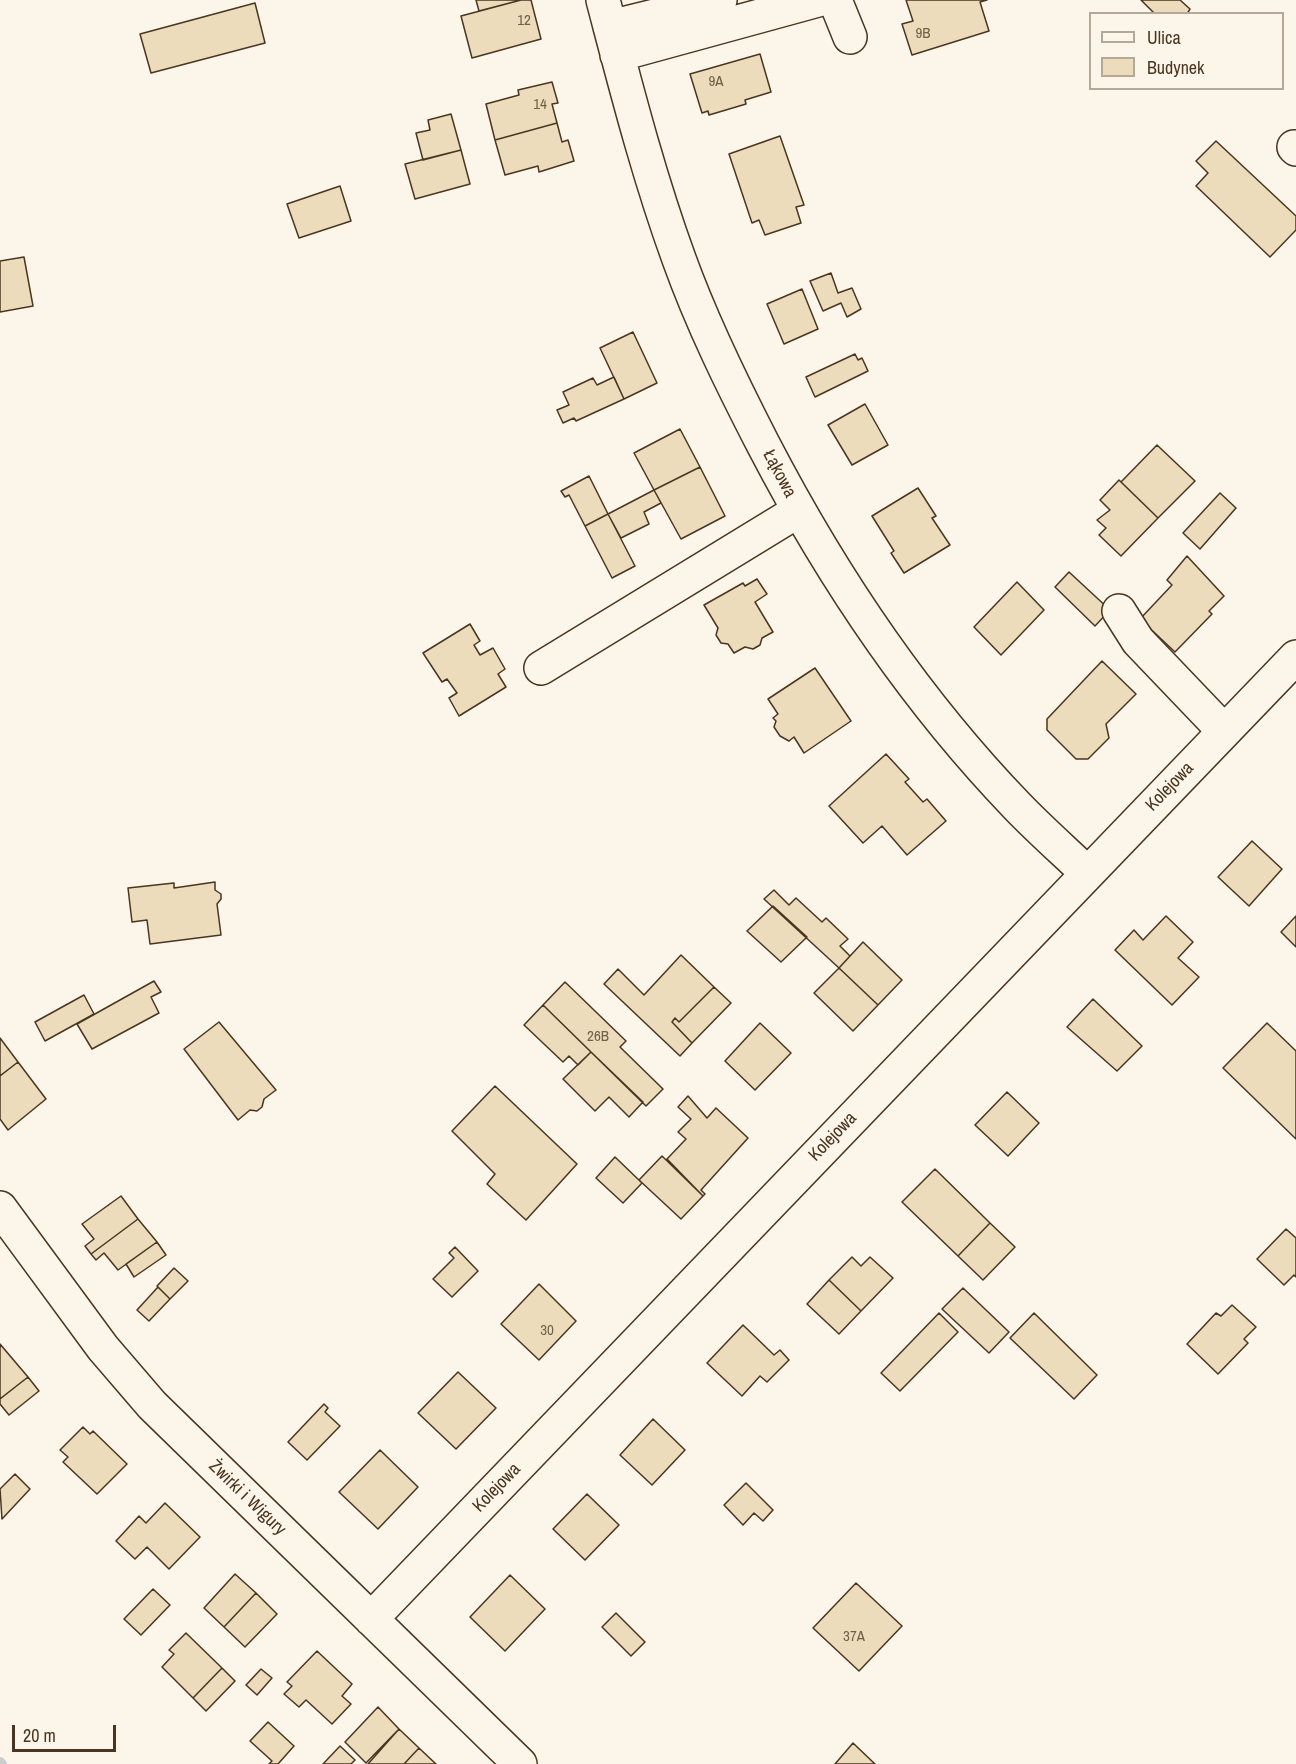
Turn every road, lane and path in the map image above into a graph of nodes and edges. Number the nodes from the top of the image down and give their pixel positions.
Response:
1 (720, 0) edge
2 (818, 0) edge
3 (836, 0) edge
4 (610, 27) edge
5 (850, 37) dead end
6 (798, 511) junction
7 (1119, 611) dead end
8 (1296, 657) edge
9 (541, 668) dead end
10 (1224, 731) junction
11 (1087, 873) junction
12 (0, 1208) edge
13 (371, 1619) junction
14 (519, 1764) edge

1 - 4 street
2 - 4 street
3 - 5 street
4 - 6 street, Łąkowa
6 - 9 street
6 - 11 street, Łąkowa
7 - 10 street
8 - 10 street, Kolejowa
10 - 11 street, Kolejowa
11 - 13 street, Kolejowa
12 - 13 street, Żwirki i Wigury
13 - 14 street, Żwirki i Wigury

